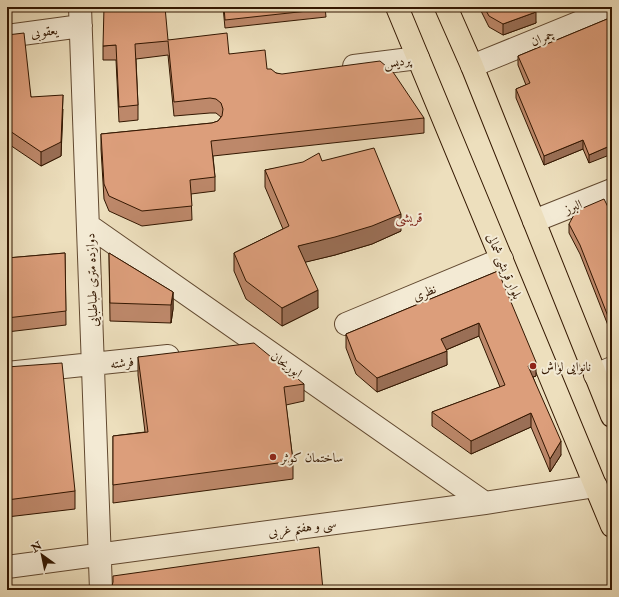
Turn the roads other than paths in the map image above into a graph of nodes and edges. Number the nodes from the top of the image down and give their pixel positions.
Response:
1 (398, 7) edge
2 (446, 7) edge
3 (612, 9) edge
4 (81, 17) edge
5 (7, 36) edge
6 (418, 58) junction
7 (472, 66) junction
8 (334, 69) edge
9 (612, 190) edge
10 (534, 221) junction
11 (88, 226) junction
12 (502, 259) junction
13 (346, 324) dead end
14 (261, 345) junction
15 (230, 349) edge
16 (185, 354) edge
17 (94, 365) junction
18 (604, 371) edge
19 (7, 373) edge
20 (612, 416) edge
21 (596, 486) junction
22 (485, 503) junction
23 (612, 526) edge
24 (99, 554) junction
25 (7, 567) edge
26 (101, 590) edge

1 - 6 main road, بلوار قریشی شمالی
2 - 7 main road
3 - 7 street, چمران
4 - 5 street, یعقوبی
4 - 11 street, دوازده متری طباطبایی
6 - 8 street, پردیس
6 - 12 main road, بلوار قریشی شمالی
7 - 10 main road
9 - 10 street, البرز
10 - 18 main road
11 - 14 street, ابوریحان
11 - 17 street, دوازده متری طباطبایی
12 - 13 street, نظری
12 - 21 main road, بلوار قریشی شمالی
14 - 15 street
14 - 22 street, ابوریحان
16 - 17 street, فرشته
17 - 19 street, فرشته
17 - 24 street, دوازده متری طباطبایی
18 - 20 main road
21 - 22 street, سی و هفتم غربی
21 - 23 main road, بلوار قریشی شمالی
22 - 24 street, سی و هفتم غربی
24 - 25 street, سی و هفتم غربی
24 - 26 street, دوازده متری طباطبایی

